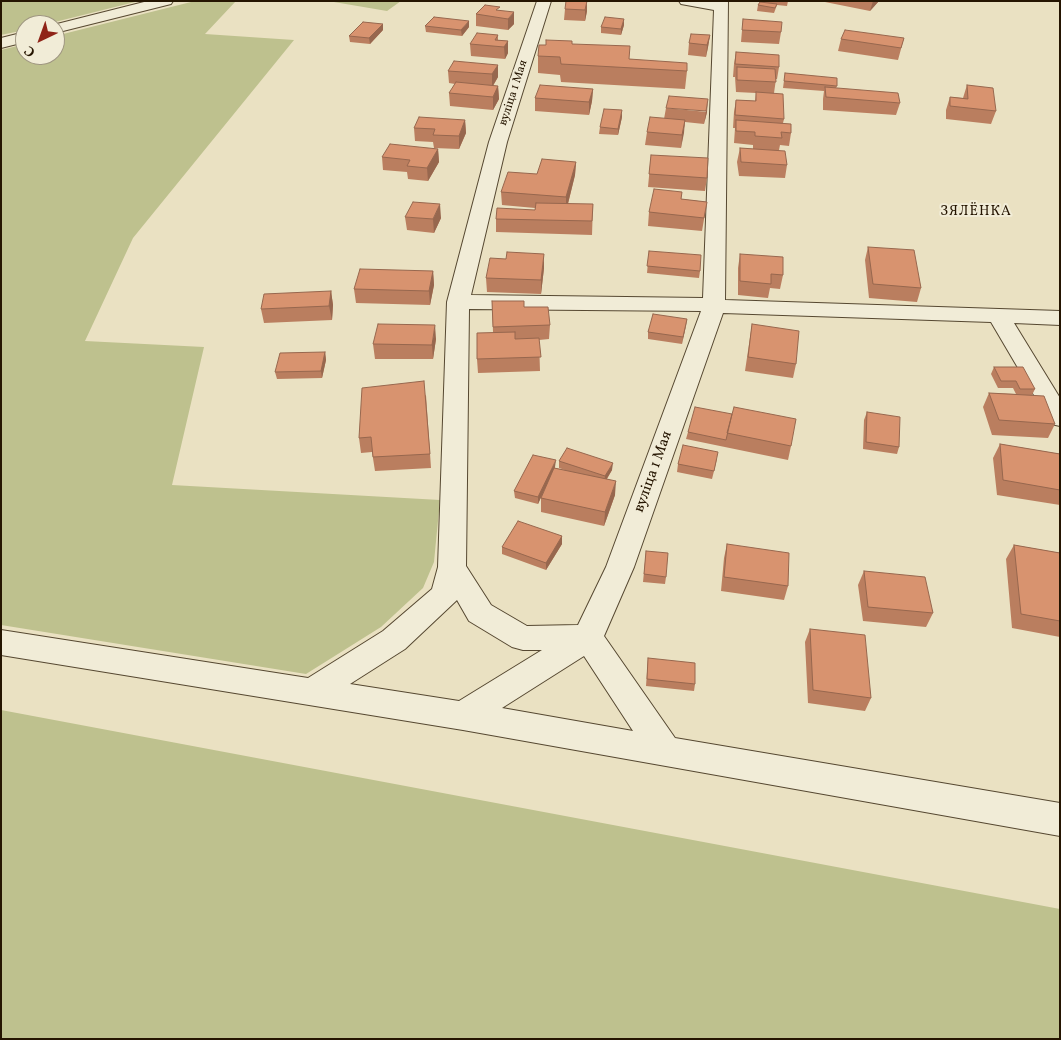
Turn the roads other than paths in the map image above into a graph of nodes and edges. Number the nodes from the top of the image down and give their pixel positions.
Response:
1 (166, 1) edge
2 (544, 1) edge
3 (686, 1) edge
4 (721, 4) edge
5 (65, 26) edge
6 (15, 40) edge
7 (1, 43) edge
8 (458, 302) junction
9 (714, 306) junction
10 (998, 316) junction
11 (1060, 318) edge
12 (1060, 418) edge
13 (452, 567) junction
14 (588, 637) junction
15 (1, 642) edge
16 (312, 692) junction
17 (463, 716) junction
18 (665, 751) junction
19 (1060, 820) edge

1 - 5 street
2 - 8 street, вуліца 1 Мая
3 - 4 street
4 - 9 street, вуліца 1 Мая
6 - 7 street
8 - 9 street
8 - 13 street, вуліца 1 Мая
9 - 10 street
9 - 14 street, вуліца 1 Мая
10 - 11 street
10 - 12 street
13 - 14 street
13 - 16 street, вуліца 1 Мая
14 - 17 street
14 - 18 street
15 - 16 street
16 - 17 street
17 - 18 street
18 - 19 street

